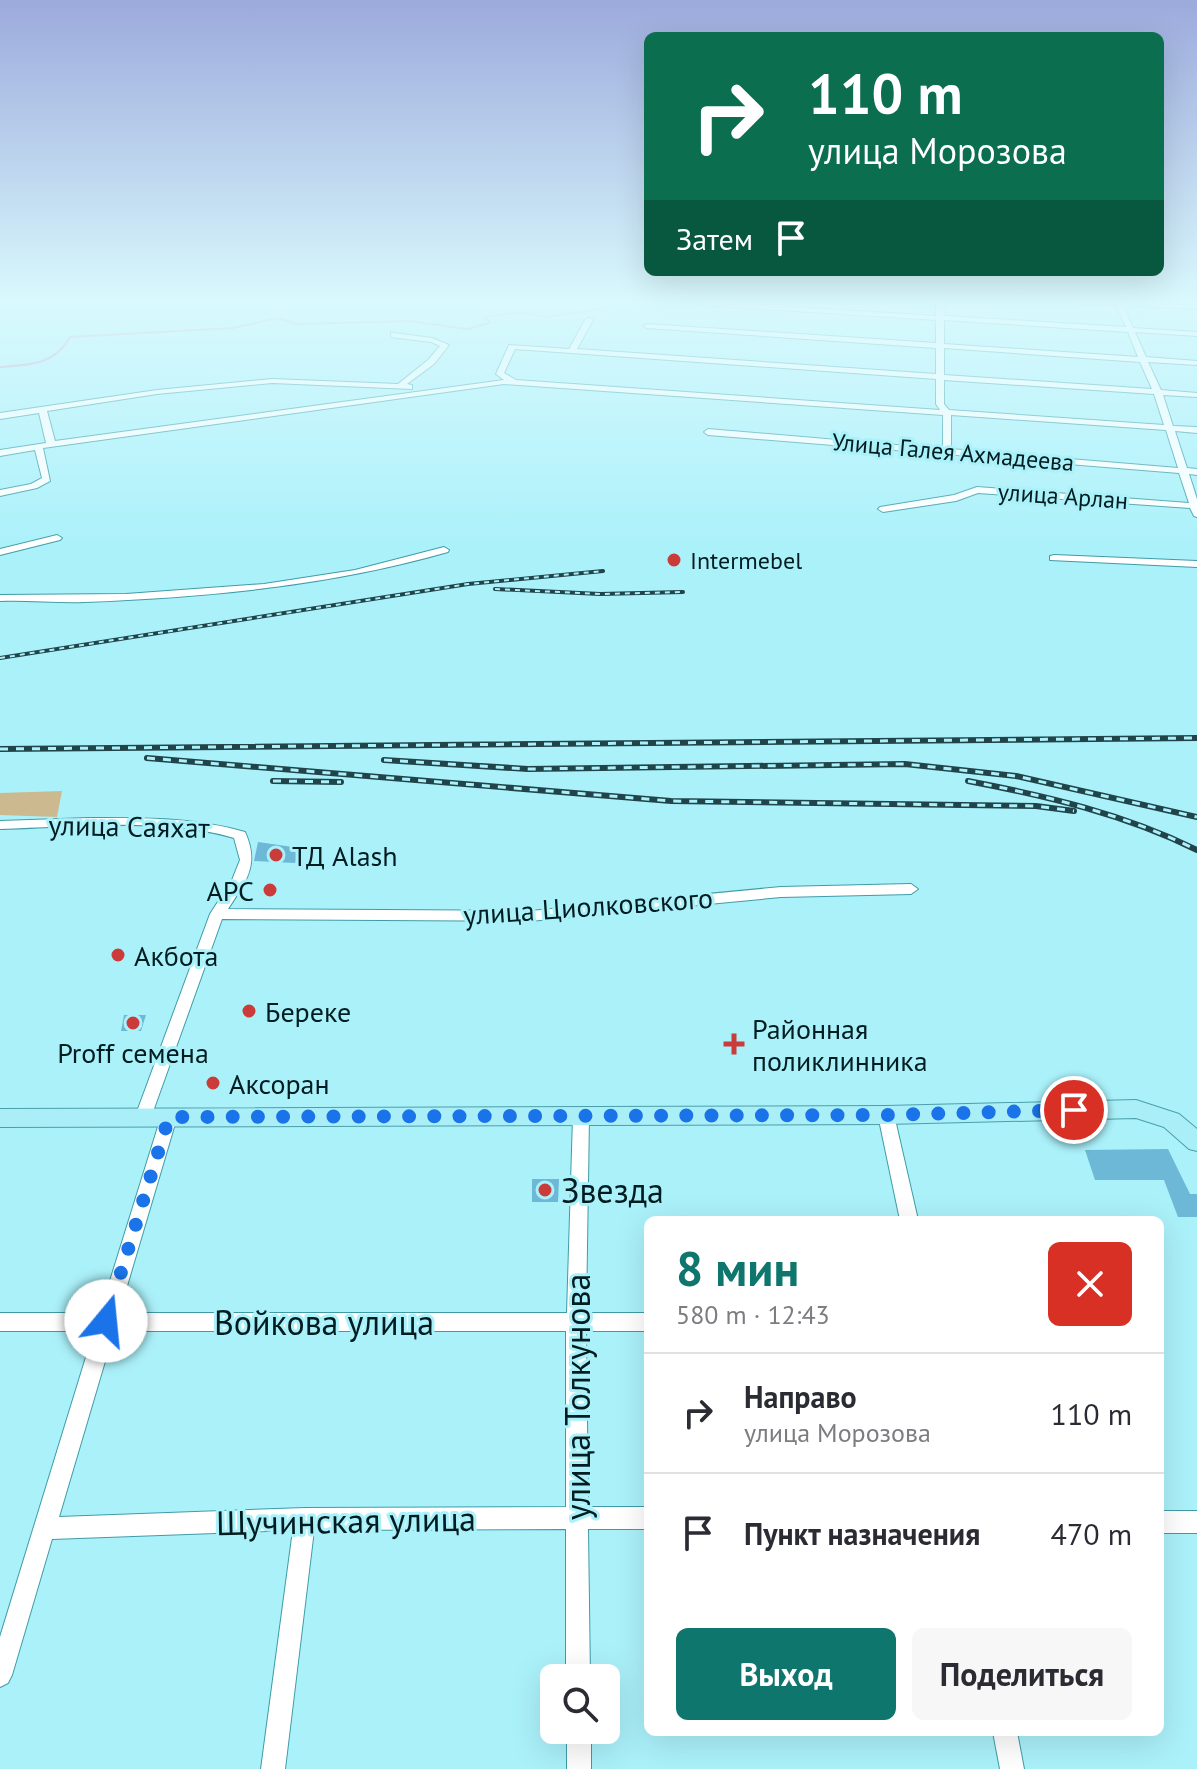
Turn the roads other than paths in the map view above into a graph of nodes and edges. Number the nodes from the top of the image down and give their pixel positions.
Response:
1 (245, 384) edge
2 (326, 384) edge
3 (403, 384) edge
4 (495, 384) edge
5 (529, 384) edge
6 (940, 384) edge
7 (1029, 384) edge
8 (1154, 384) edge
9 (399, 387) junction
10 (439, 390) junction
11 (1158, 393) junction
12 (1197, 395) edge
13 (42, 410) junction
14 (947, 414) junction
15 (0, 416) edge
16 (1168, 428) junction
17 (1197, 430) edge
18 (708, 432) dead end
19 (51, 443) junction
20 (38, 446) junction
21 (947, 452) junction
22 (0, 453) edge
23 (1183, 471) junction
24 (1197, 472) edge
25 (0, 493) edge
26 (883, 509) dead end
27 (1196, 509) edge
28 (57, 538) dead end
29 (444, 550) dead end
30 (0, 552) edge
31 (1054, 558) dead end
32 (1197, 564) edge
33 (0, 598) edge
34 (0, 825) edge
35 (911, 889) dead end
36 (217, 914) junction
37 (886, 1115) junction
38 (143, 1117) junction
39 (169, 1117) junction
40 (581, 1117) junction
41 (0, 1118) edge
42 (1197, 1142) edge
43 (908, 1216) edge
44 (106, 1321) junction
45 (0, 1322) edge
46 (644, 1322) edge
47 (576, 1324) junction
48 (577, 1517) junction
49 (644, 1518) edge
50 (305, 1519) junction
51 (1164, 1522) edge
52 (1197, 1522) edge
53 (44, 1528) junction
54 (578, 1664) edge
55 (0, 1675) edge
56 (1006, 1736) edge
57 (579, 1744) edge
58 (273, 1769) edge
59 (579, 1769) edge
60 (1012, 1769) edge

1 - 13 street
2 - 9 street
3 - 9 street
4 - 10 street
5 - 14 street
6 - 14 street
7 - 11 street
8 - 11 street
9 - 10 street
10 - 19 street
11 - 12 street
11 - 16 street
13 - 15 street
13 - 19 street
14 - 16 street
14 - 21 street
16 - 17 street
16 - 23 street
18 - 21 street, Улица Галея Ахмадеева
19 - 20 street
20 - 22 street
20 - 25 street
21 - 23 street, Улица Галея Ахмадеева
23 - 24 street, Улица Галея Ахмадеева
23 - 27 street
26 - 27 street, улица Арлан
28 - 30 street
29 - 33 street
31 - 32 street
34 - 36 street, улица Саяхат
35 - 36 street, улица Циолковского
36 - 38 street, улица Саяхат
37 - 40 main road
37 - 42 main road
37 - 43 street
38 - 39 main road
38 - 41 main road
39 - 40 main road
39 - 44 street
40 - 47 street, улица Толкунова
44 - 45 street, Войкова улица
44 - 47 street, Войкова улица
44 - 53 street
46 - 47 street, Войкова улица
47 - 48 street, улица Толкунова
48 - 49 street, Щучинская улица
48 - 50 street, Щучинская улица
48 - 54 street, улица Толкунова
50 - 53 street, Щучинская улица
50 - 58 street
51 - 52 street
53 - 55 street
56 - 60 street
57 - 59 street

